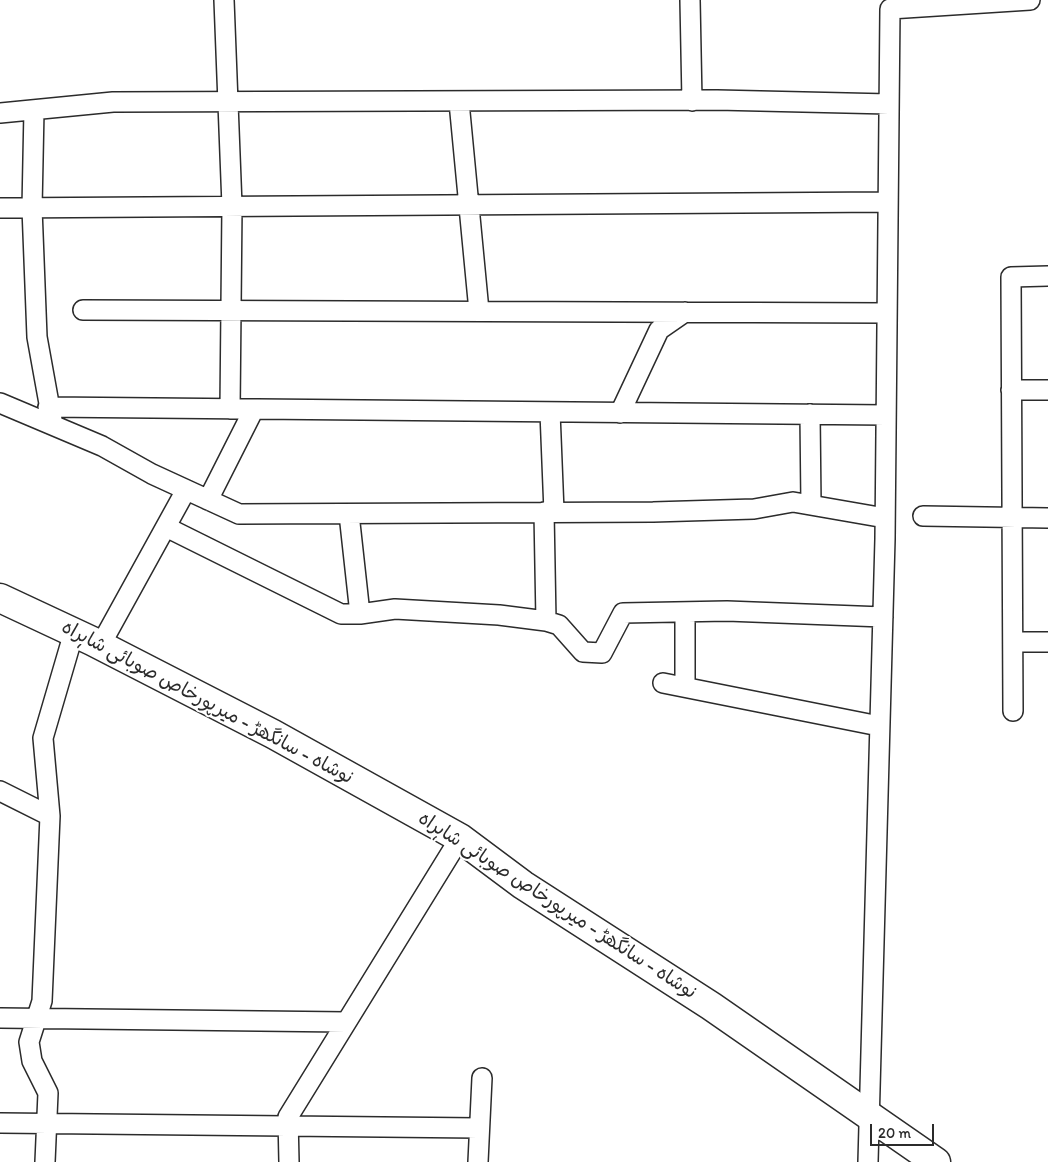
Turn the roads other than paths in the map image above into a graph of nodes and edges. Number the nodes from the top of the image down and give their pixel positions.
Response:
1 (224, 0) edge
2 (690, 0) edge
3 (1030, 0) edge
4 (889, 4) edge
5 (692, 101) junction
6 (228, 102) junction
7 (459, 102) junction
8 (889, 104) junction
9 (34, 110) junction
10 (0, 113) edge
11 (888, 202) junction
12 (468, 205) junction
13 (232, 206) junction
14 (0, 208) edge
15 (32, 208) junction
16 (1048, 276) edge
17 (83, 310) dead end
18 (232, 310) junction
19 (479, 311) junction
20 (640, 312) junction
21 (685, 312) junction
22 (887, 313) junction
23 (659, 330) junction
24 (1012, 390) junction
25 (1048, 390) edge
26 (0, 403) edge
27 (48, 407) junction
28 (230, 409) junction
29 (254, 409) junction
30 (550, 412) junction
31 (620, 413) junction
32 (810, 414) junction
33 (886, 415) junction
34 (54, 426) junction
35 (186, 490) junction
36 (208, 500) junction
37 (811, 505) junction
38 (549, 512) junction
39 (349, 514) junction
40 (923, 516) dead end
41 (1012, 517) junction
42 (885, 518) junction
43 (1048, 518) edge
44 (166, 527) junction
45 (0, 598) edge
46 (685, 612) junction
47 (360, 614) junction
48 (883, 617) junction
49 (546, 621) junction
50 (74, 632) junction
51 (1013, 642) junction
52 (1048, 642) edge
53 (100, 646) junction
54 (663, 683) dead end
55 (685, 686) junction
56 (1013, 711) dead end
57 (880, 726) junction
58 (0, 791) edge
59 (50, 816) junction
60 (460, 838) junction
61 (37, 1017) junction
62 (0, 1018) edge
63 (346, 1022) junction
64 (482, 1078) dead end
65 (869, 1113) junction
66 (0, 1123) edge
67 (46, 1123) junction
68 (288, 1126) junction
69 (478, 1128) junction
70 (45, 1162) edge
71 (289, 1162) edge
72 (478, 1162) edge
73 (868, 1162) edge
74 (936, 1162) edge

1 - 6 street
2 - 5 street
3 - 4 street
4 - 8 street
5 - 7 street
5 - 8 street
6 - 7 street
6 - 9 street
6 - 13 street
7 - 12 street
8 - 11 street
9 - 10 street
9 - 15 street
11 - 12 street
11 - 22 street
12 - 13 street
12 - 19 street
13 - 15 street
13 - 18 street
14 - 15 street
15 - 27 street
16 - 24 street
17 - 18 street
18 - 19 street
18 - 28 street
19 - 20 street
20 - 21 street
20 - 23 street
21 - 22 street
21 - 23 street
22 - 33 street
23 - 31 street
24 - 25 street
24 - 41 street
26 - 34 street
27 - 28 street
27 - 34 street
28 - 29 street
29 - 30 street
29 - 36 street
30 - 31 street
30 - 38 street
31 - 32 street
32 - 33 street
32 - 37 street
33 - 42 street
34 - 35 street
35 - 36 street
35 - 44 street
36 - 39 street
37 - 38 street
37 - 42 street
38 - 39 street
38 - 49 street
39 - 47 street
40 - 41 street
41 - 43 street
41 - 51 street
42 - 48 street
44 - 47 street
44 - 53 street
45 - 50 main road, نوشاہ - سانگھڑ - میرپورخاص صوبائی شاہراہ
46 - 48 street
46 - 49 street
46 - 55 street
47 - 49 street
48 - 57 street
50 - 53 main road, نوشاہ - سانگھڑ - میرپورخاص صوبائی شاہراہ
50 - 59 street
51 - 52 street
51 - 56 street
53 - 60 main road, نوشاہ - سانگھڑ - میرپورخاص صوبائی شاہراہ
54 - 55 street
55 - 57 street
57 - 65 street
58 - 59 street
59 - 61 street
60 - 63 street
60 - 65 main road, نوشاہ - سانگھڑ - میرپورخاص صوبائی شاہراہ
61 - 62 street
61 - 63 street
61 - 67 street
63 - 68 street
64 - 69 street
65 - 73 street
65 - 74 main road, نوشاہ - سانگھڑ - میرپورخاص صوبائی شاہراہ
66 - 67 street
67 - 68 street
67 - 70 street
68 - 69 street
68 - 71 street
69 - 72 street

